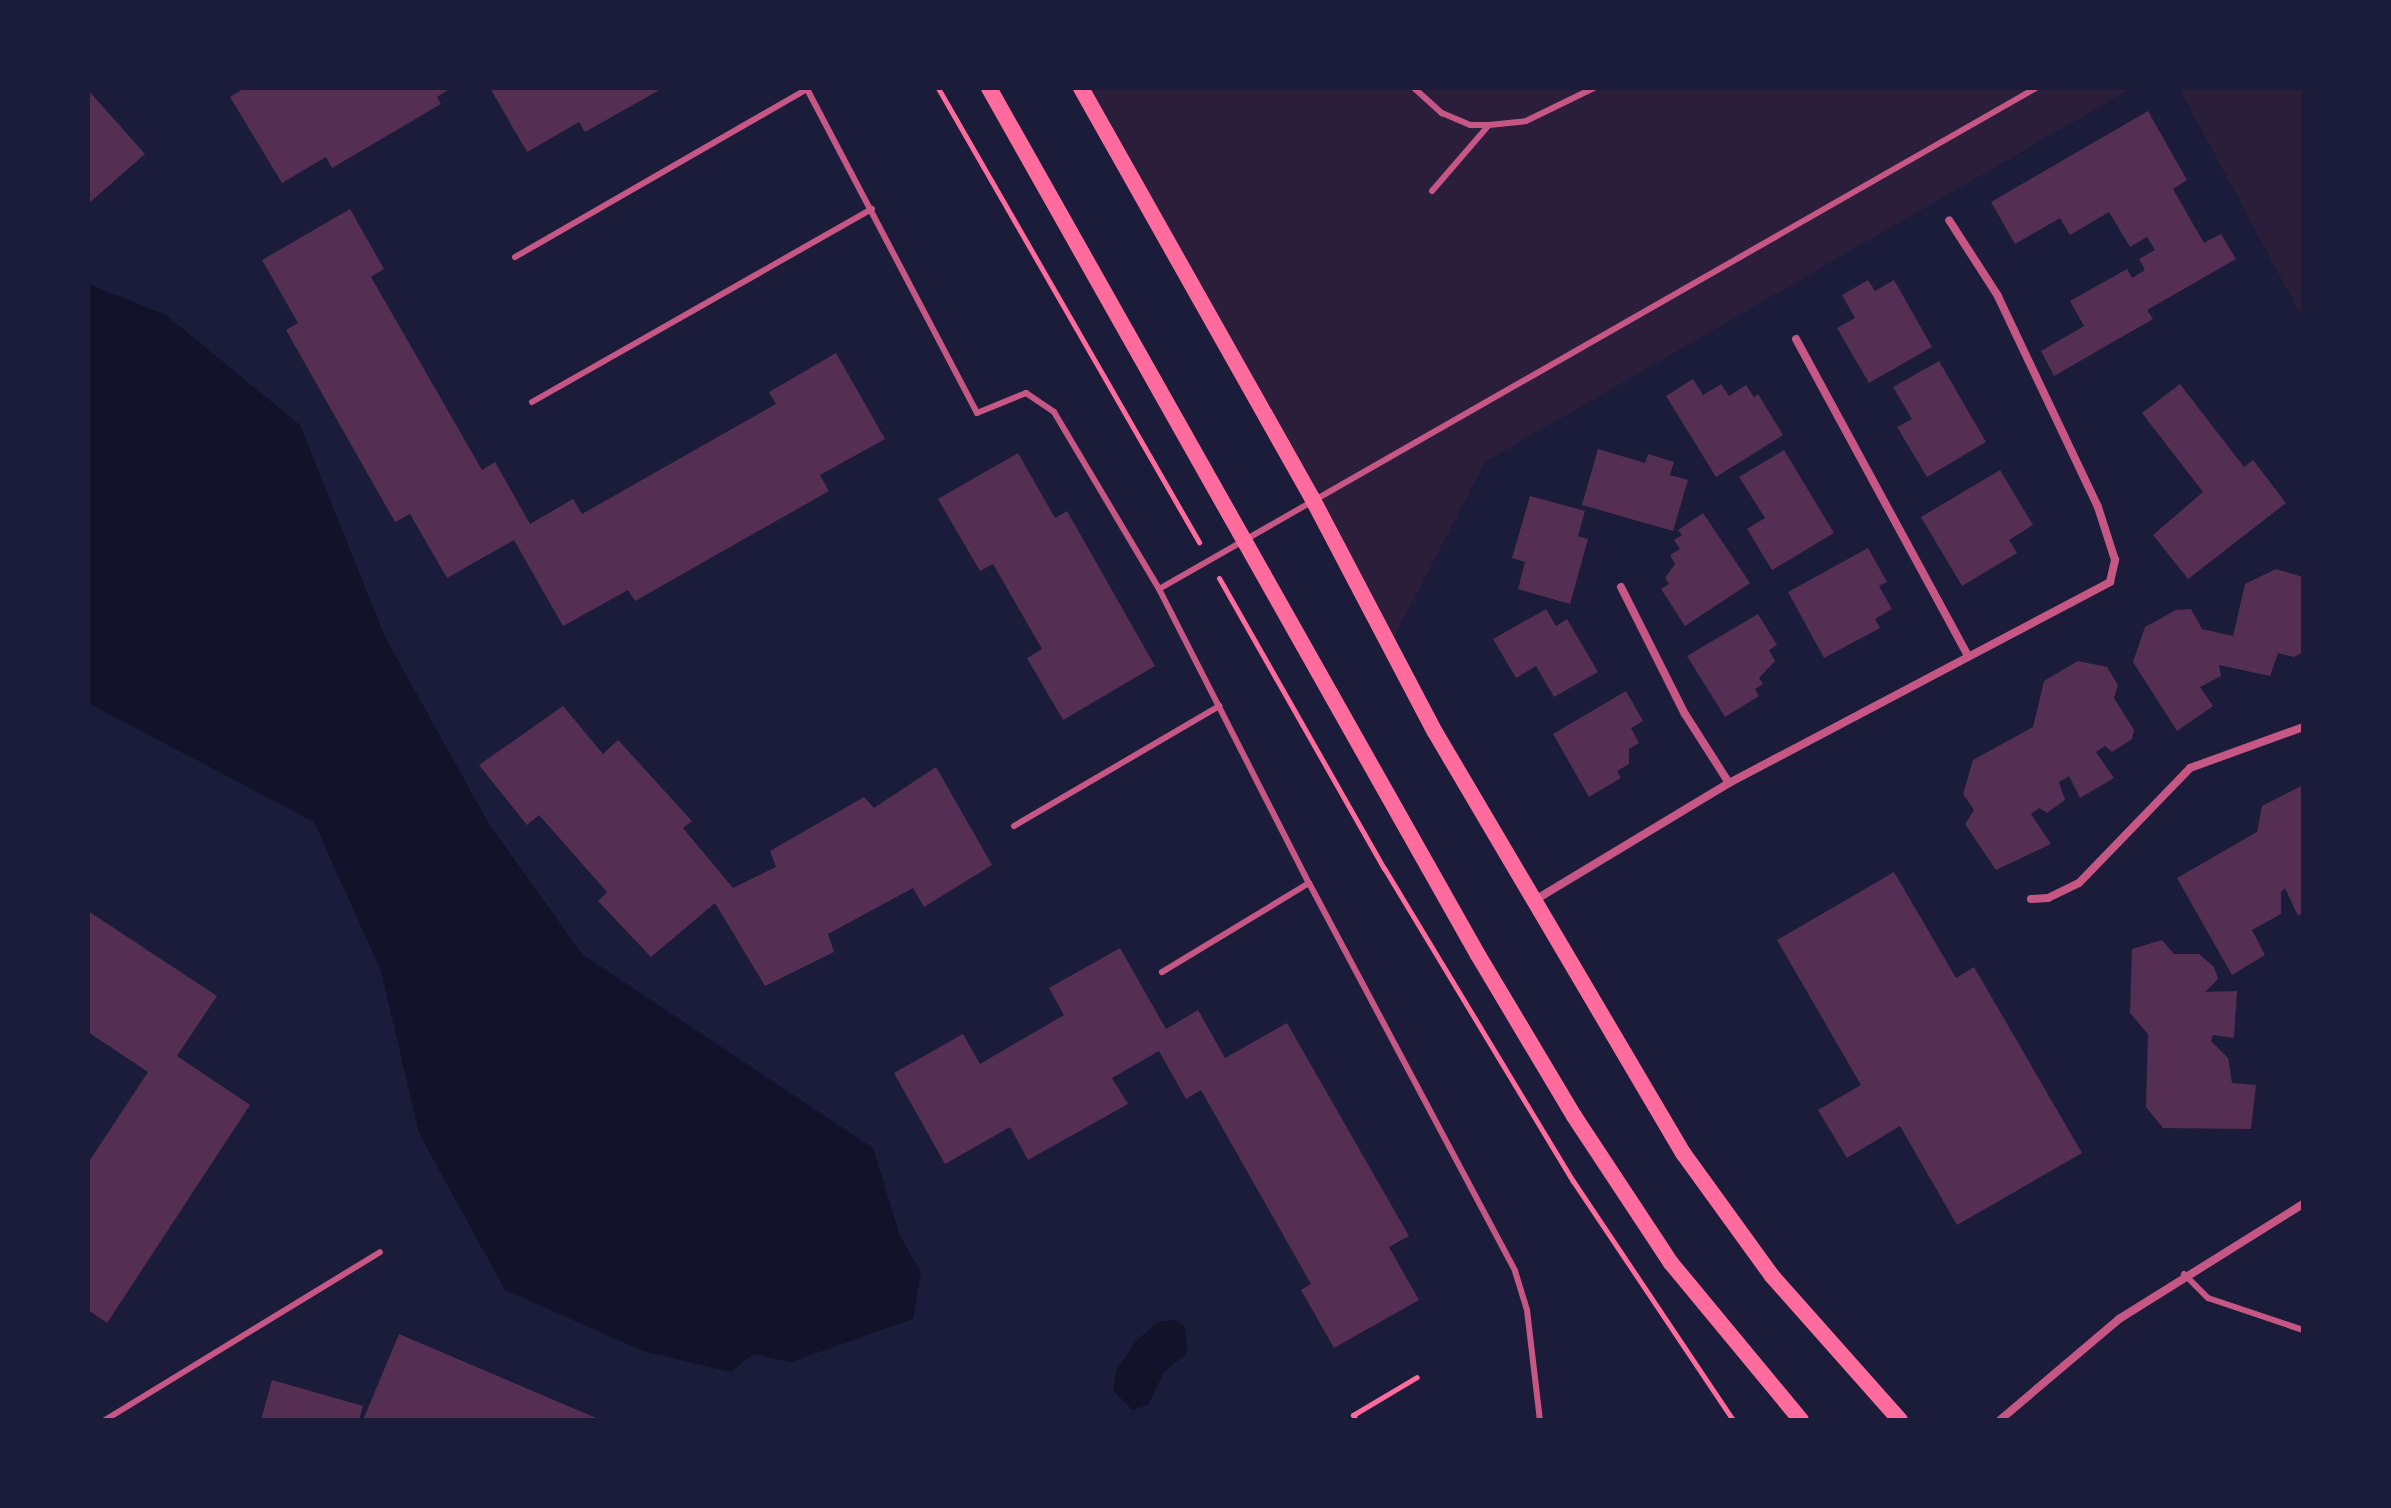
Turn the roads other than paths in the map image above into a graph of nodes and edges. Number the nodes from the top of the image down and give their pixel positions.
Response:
1 (989, 88) edge
2 (1081, 88) edge
3 (1414, 88) edge
4 (1594, 88) edge
5 (2036, 88) edge
6 (1489, 125) junction
7 (1432, 191) dead end
8 (872, 209) junction
9 (1949, 220) dead end
10 (515, 257) dead end
11 (1796, 339) dead end
12 (532, 402) dead end
13 (1312, 498) junction
14 (1246, 538) junction
15 (1621, 587) dead end
16 (1159, 589) junction
17 (1967, 654) junction
18 (1219, 706) junction
19 (2303, 727) edge
20 (1729, 783) junction
21 (1014, 826) dead end
22 (1309, 883) junction
23 (2031, 899) dead end
24 (1535, 900) junction
25 (1162, 972) dead end
26 (2303, 1204) edge
27 (380, 1252) dead end
28 (2184, 1274) junction
29 (2303, 1330) edge
30 (105, 1420) edge
31 (1540, 1420) edge
32 (1801, 1420) edge
33 (1900, 1420) edge
34 (2000, 1420) edge

1 - 14 main road
2 - 13 main road
3 - 6 lane
4 - 6 lane
5 - 13 lane
6 - 7 lane
8 - 10 lane
8 - 12 lane
8 - 16 lane
9 - 17 street
11 - 17 street
13 - 14 lane
13 - 24 main road
14 - 16 lane
14 - 32 main road
15 - 20 street
16 - 18 lane
17 - 20 street
18 - 21 lane
18 - 22 lane
19 - 23 street
20 - 24 street
22 - 25 lane
22 - 31 lane
24 - 33 main road
26 - 28 street
27 - 30 lane
28 - 29 lane
28 - 34 street

